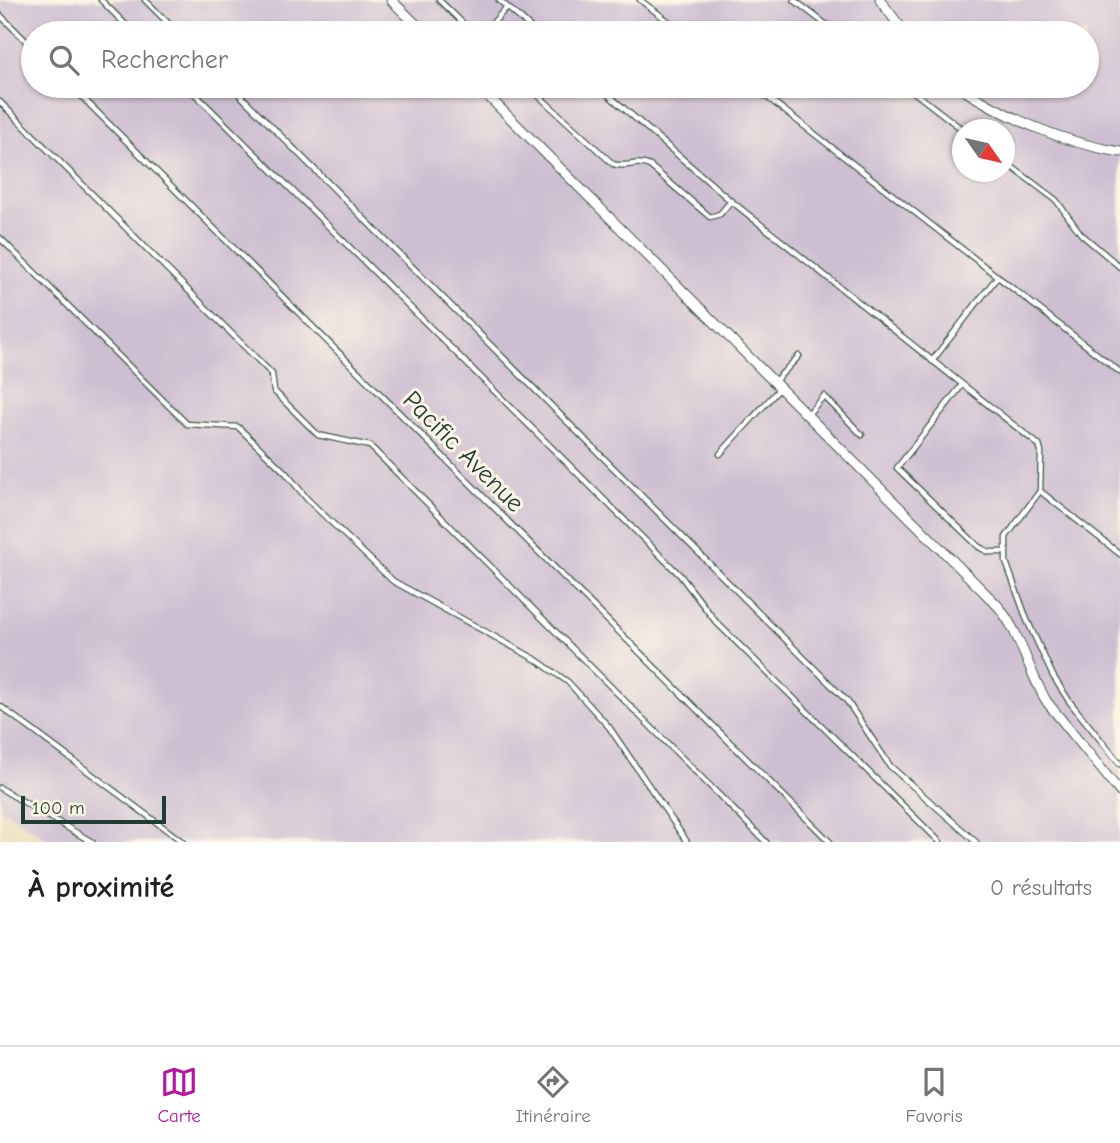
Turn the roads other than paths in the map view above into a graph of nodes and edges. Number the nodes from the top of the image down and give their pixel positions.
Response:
1 (101, 0) edge
2 (145, 0) edge
3 (391, 0) edge
4 (439, 0) edge
5 (499, 0) edge
6 (640, 0) edge
7 (794, 0) edge
8 (880, 0) edge
9 (507, 7) junction
10 (0, 15) edge
11 (123, 21) edge
12 (166, 21) edge
13 (413, 21) edge
14 (461, 21) edge
15 (495, 21) edge
16 (523, 21) edge
17 (668, 21) edge
18 (821, 21) edge
19 (896, 21) edge
20 (21, 36) edge
21 (83, 98) edge
22 (199, 98) edge
23 (243, 98) edge
24 (490, 98) edge
25 (541, 98) edge
26 (612, 98) edge
27 (768, 98) edge
28 (922, 98) edge
29 (977, 98) edge
30 (0, 102) edge
31 (952, 122) edge
32 (1120, 152) edge
33 (1015, 169) edge
34 (731, 201) junction
35 (0, 238) edge
36 (1120, 267) edge
37 (998, 276) junction
38 (799, 356) dead end
39 (932, 361) junction
40 (1120, 372) edge
41 (777, 384) junction
42 (962, 385) junction
43 (808, 414) junction
44 (862, 435) dead end
45 (720, 454) dead end
46 (1040, 491) junction
47 (1004, 552) junction
48 (1120, 554) edge
49 (0, 706) edge
50 (1120, 764) edge
51 (0, 788) edge
52 (1120, 792) edge
53 (92, 842) edge
54 (183, 842) edge
55 (687, 842) edge
56 (766, 842) edge
57 (830, 842) edge
58 (940, 842) edge
59 (976, 842) edge

1 - 11 lane
2 - 12 lane
3 - 13 street
4 - 14 lane
5 - 9 lane
6 - 17 lane
7 - 18 lane
8 - 19 street
9 - 15 lane
9 - 16 lane
10 - 20 lane
21 - 57 lane, Pacific Avenue
22 - 58 lane
23 - 59 lane
24 - 41 street
25 - 34 lane
26 - 34 lane
27 - 37 lane
28 - 31 lane
29 - 32 street
30 - 56 lane
33 - 36 lane
34 - 39 lane
35 - 55 lane
37 - 39 lane
37 - 40 lane
38 - 41 lane
39 - 42 lane
41 - 43 street
41 - 45 lane
42 - 46 lane
42 - 47 lane
43 - 44 lane
43 - 52 street
46 - 47 lane
46 - 48 lane
47 - 50 lane
49 - 54 lane
51 - 53 lane

